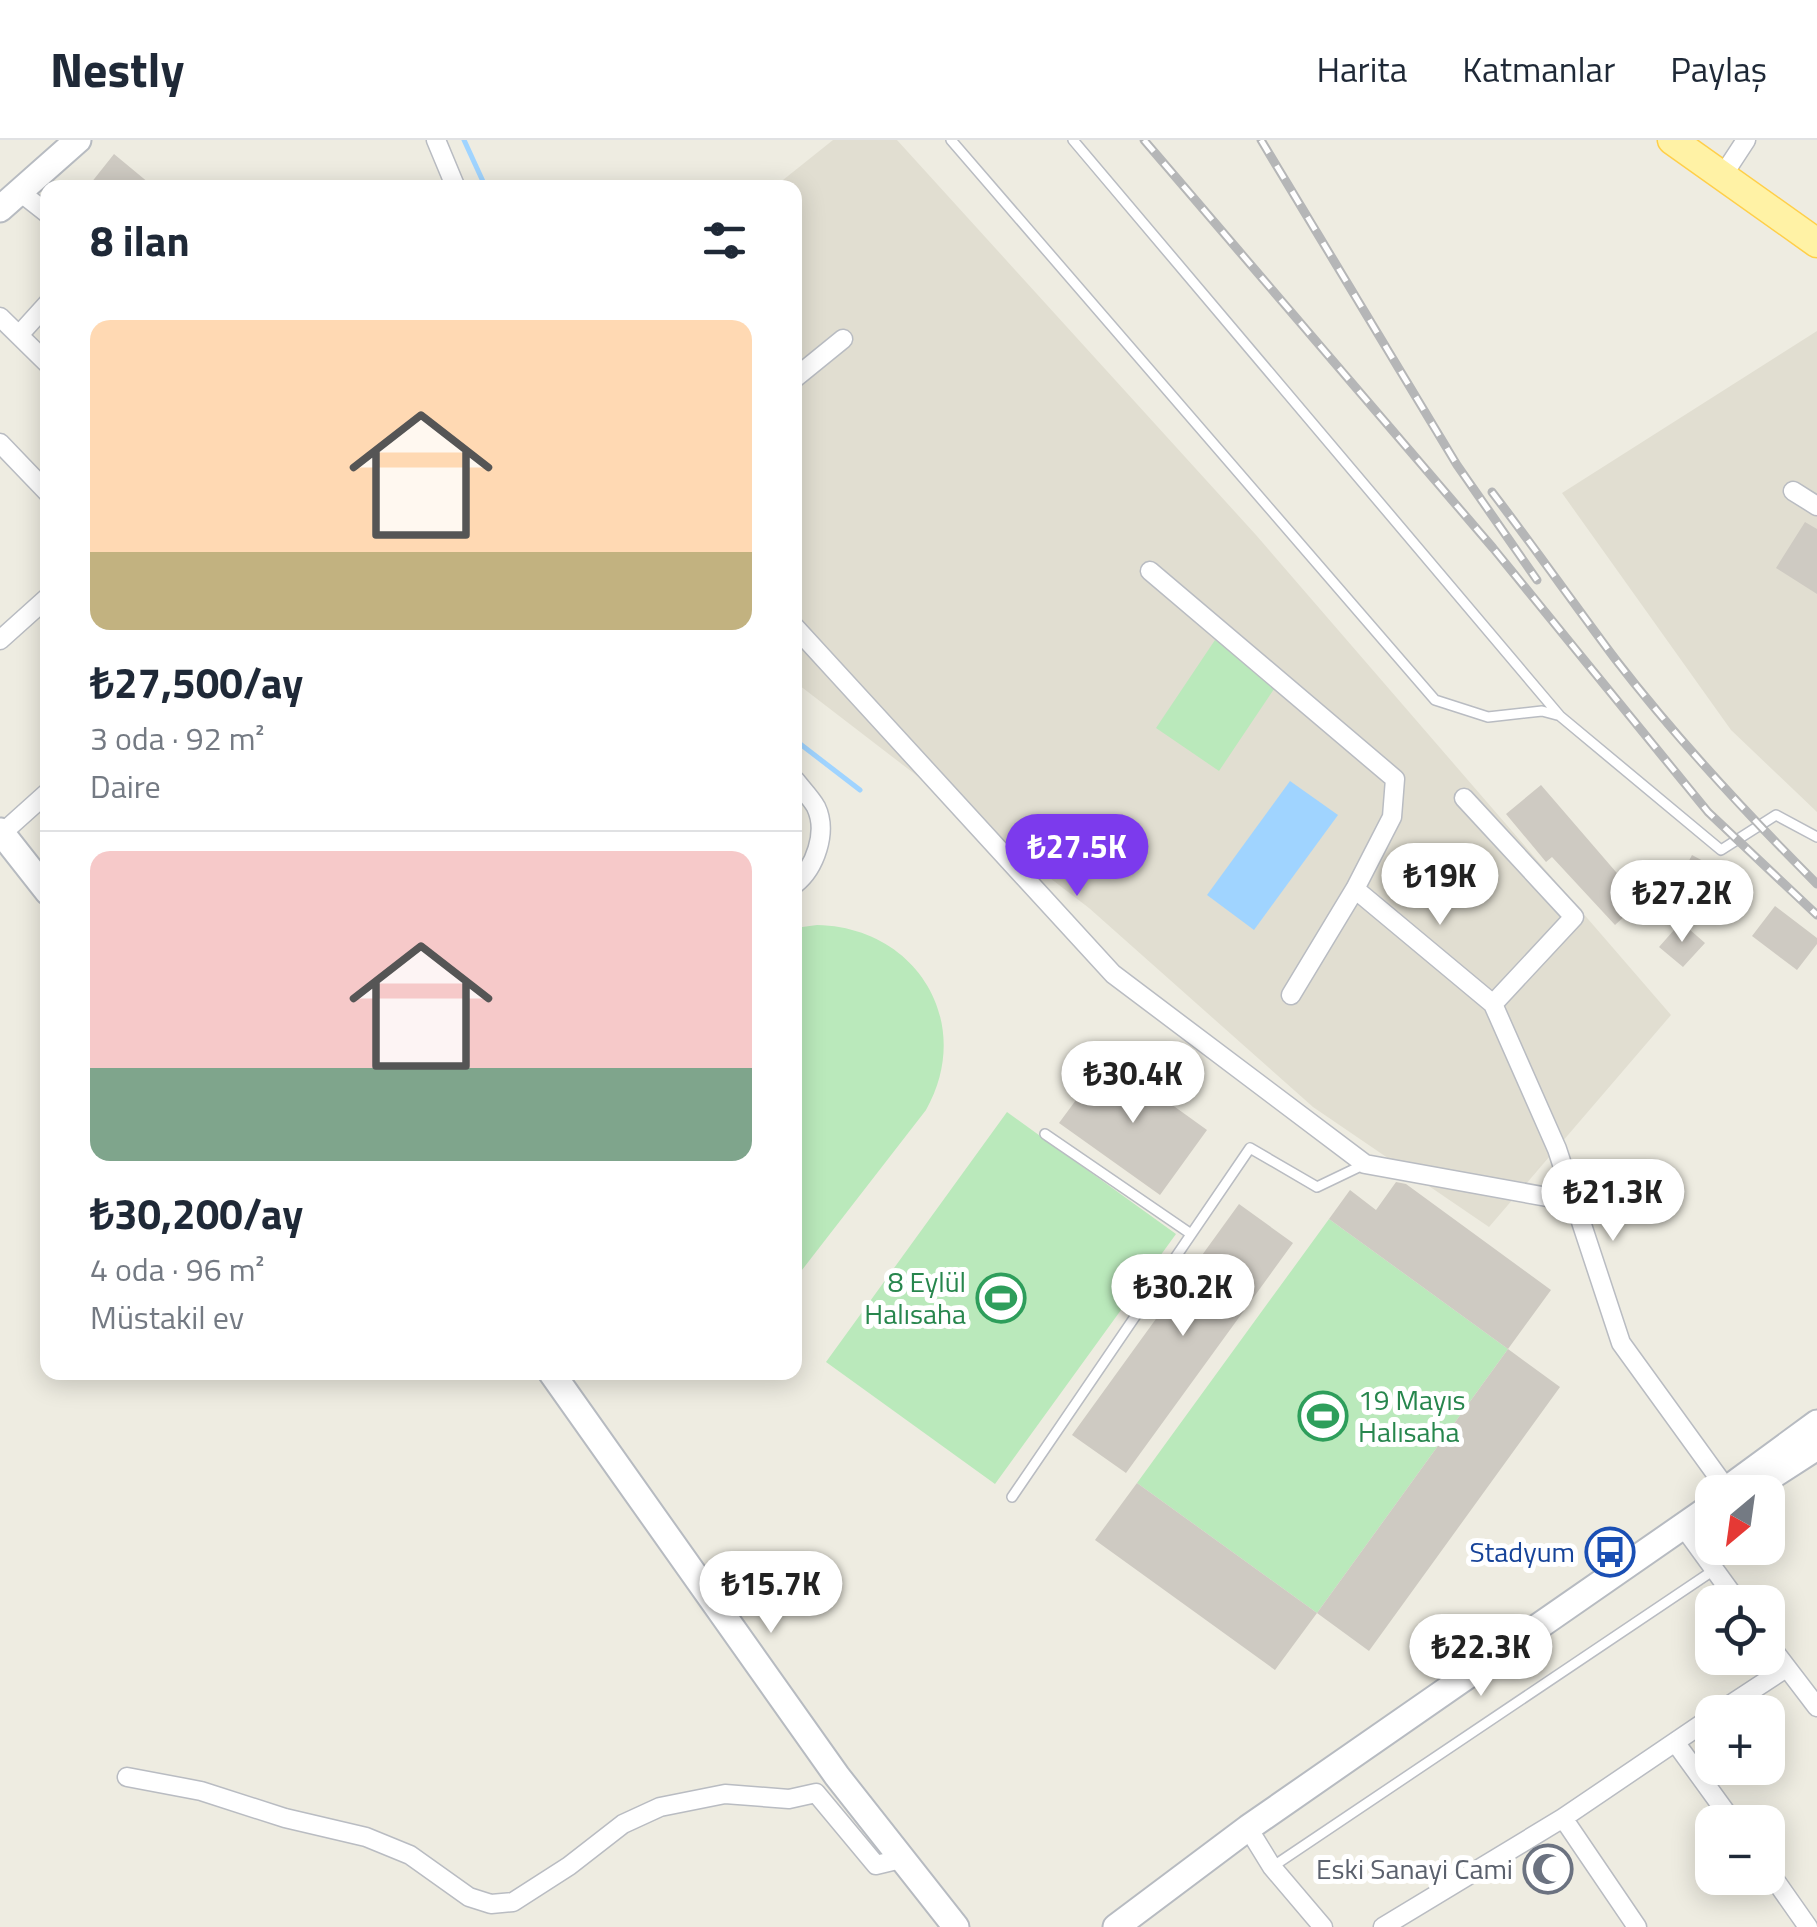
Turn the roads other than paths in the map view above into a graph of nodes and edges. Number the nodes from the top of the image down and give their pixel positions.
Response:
1 (78, 140) edge
2 (436, 140) edge
3 (952, 140) edge
4 (1073, 140) edge
5 (1672, 140) edge
6 (1687, 140) edge
7 (1746, 140) edge
8 (1727, 168) junction
9 (453, 180) edge
10 (8, 196) edge
11 (40, 210) edge
12 (1817, 229) edge
13 (1817, 243) edge
14 (40, 312) edge
15 (0, 317) edge
16 (19, 336) junction
17 (843, 338) dead end
18 (40, 356) edge
19 (802, 372) edge
20 (0, 443) edge
21 (40, 486) edge
22 (1794, 491) dead end
23 (1817, 506) edge
24 (1150, 572) dead end
25 (40, 604) edge
26 (802, 635) edge
27 (0, 640) edge
28 (1560, 716) junction
29 (802, 789) edge
30 (1464, 798) dead end
31 (40, 799) edge
32 (1, 833) edge
33 (1817, 837) edge
34 (802, 878) edge
35 (40, 882) edge
36 (1356, 889) junction
37 (1292, 995) dead end
38 (1494, 1004) junction
39 (1045, 1134) dead end
40 (1365, 1164) junction
41 (1574, 1202) junction
42 (1191, 1234) junction
43 (557, 1380) edge
44 (1817, 1423) edge
45 (1817, 1447) edge
46 (1713, 1475) edge
47 (1752, 1475) edge
48 (1764, 1475) edge
49 (1012, 1497) dead end
50 (1695, 1516) edge
51 (1682, 1525) junction
52 (1714, 1570) junction
53 (1725, 1585) edge
54 (1786, 1668) joint
55 (1745, 1695) edge
56 (1817, 1708) edge
57 (1695, 1729) edge
58 (1676, 1742) junction
59 (127, 1777) dead end
60 (1721, 1805) edge
61 (1563, 1818) junction
62 (1248, 1828) junction
63 (901, 1859) junction
64 (1272, 1867) junction
65 (1785, 1894) edge
66 (1630, 1924) edge
67 (956, 1927) edge
68 (1116, 1927) edge
69 (1324, 1927) edge
70 (1383, 1927) edge
71 (1808, 1927) edge

1 - 10 main road
2 - 9 street
3 - 28 lane
4 - 28 lane
5 - 13 main road
6 - 8 main road
7 - 8 street
8 - 12 main road
10 - 11 street
14 - 16 street
15 - 16 street
16 - 18 street
17 - 19 street
20 - 21 street
22 - 23 street
24 - 36 street
25 - 27 street
26 - 40 street
28 - 33 lane
29 - 34 street
30 - 38 street
31 - 32 street
32 - 35 main road
36 - 37 street
36 - 38 street
38 - 41 street
39 - 42 lane
40 - 41 street
40 - 42 lane
41 - 46 street
42 - 49 lane
43 - 63 main road
44 - 47 main road
45 - 48 main road
50 - 51 main road
51 - 52 street
51 - 62 main road
52 - 53 street
52 - 64 lane
54 - 55 street
54 - 56 street
57 - 58 street
58 - 60 street
58 - 61 street
59 - 63 street
61 - 66 street
61 - 70 street
62 - 64 street
62 - 68 main road
63 - 67 main road
64 - 69 street
65 - 71 street

